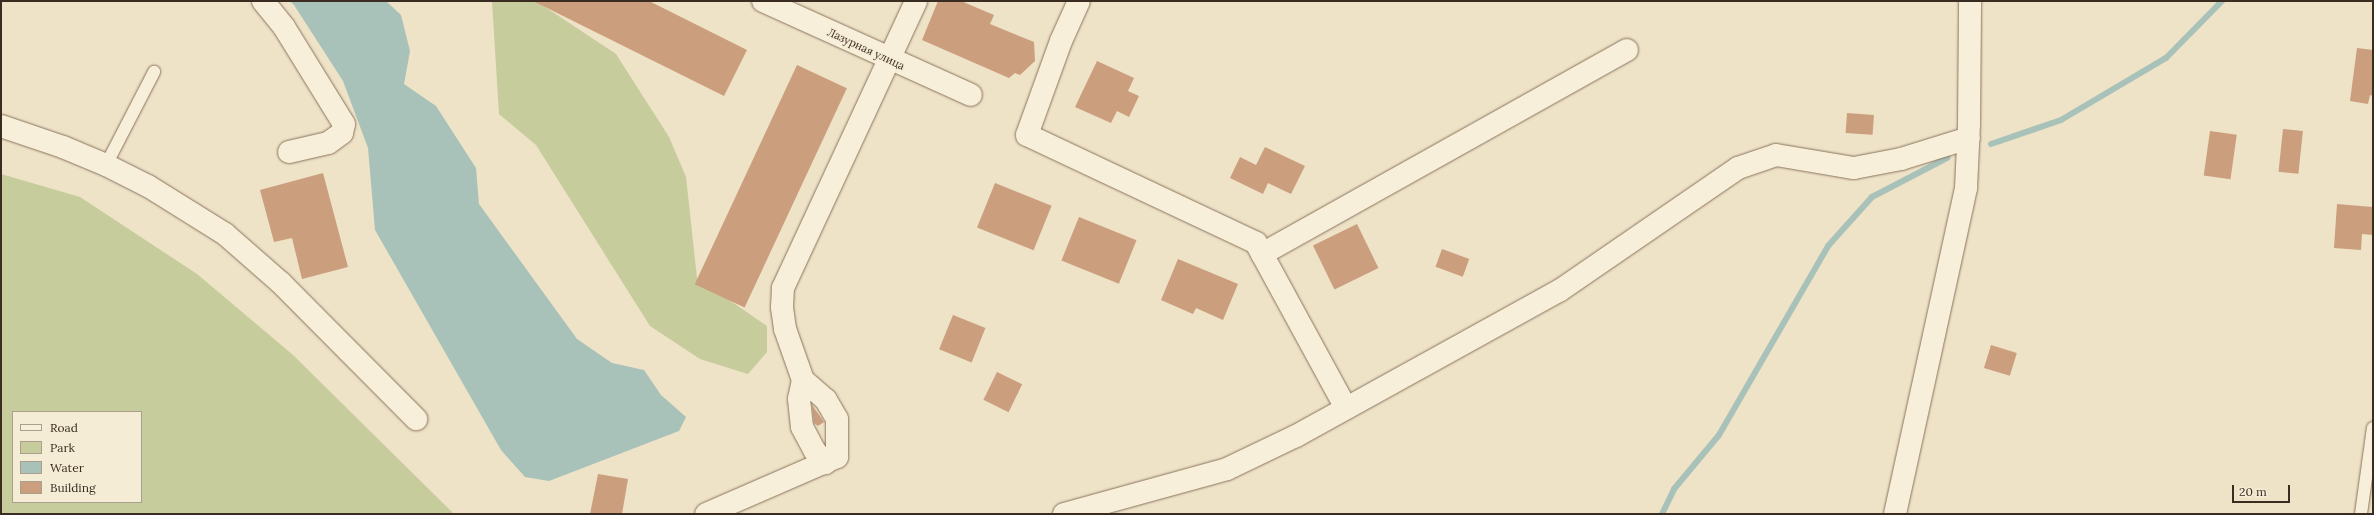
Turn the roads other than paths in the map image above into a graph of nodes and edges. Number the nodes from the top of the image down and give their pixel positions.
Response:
1 (263, 1) edge
2 (763, 1) edge
3 (916, 1) edge
4 (1079, 1) edge
5 (1970, 1) edge
6 (1627, 50) dead end
7 (888, 59) junction
8 (154, 72) dead end
9 (971, 95) dead end
10 (1, 126) edge
11 (1969, 138) junction
12 (289, 152) dead end
13 (106, 165) junction
14 (1262, 254) junction
15 (803, 380) junction
16 (1346, 408) junction
17 (416, 419) dead end
18 (2373, 428) edge
19 (831, 460) junction
20 (706, 514) edge
21 (1064, 514) edge
22 (1895, 514) edge
23 (2361, 514) edge

1 - 12 street
2 - 7 street, Лазурная улица
3 - 7 street
4 - 14 street
5 - 11 street
6 - 14 street
7 - 9 street, Лазурная улица
7 - 15 street
8 - 13 lane
10 - 13 street
11 - 16 street
11 - 22 street
13 - 17 street
14 - 16 street
15 - 19 street
15 - 19 street
16 - 21 street
18 - 23 lane
19 - 20 street

